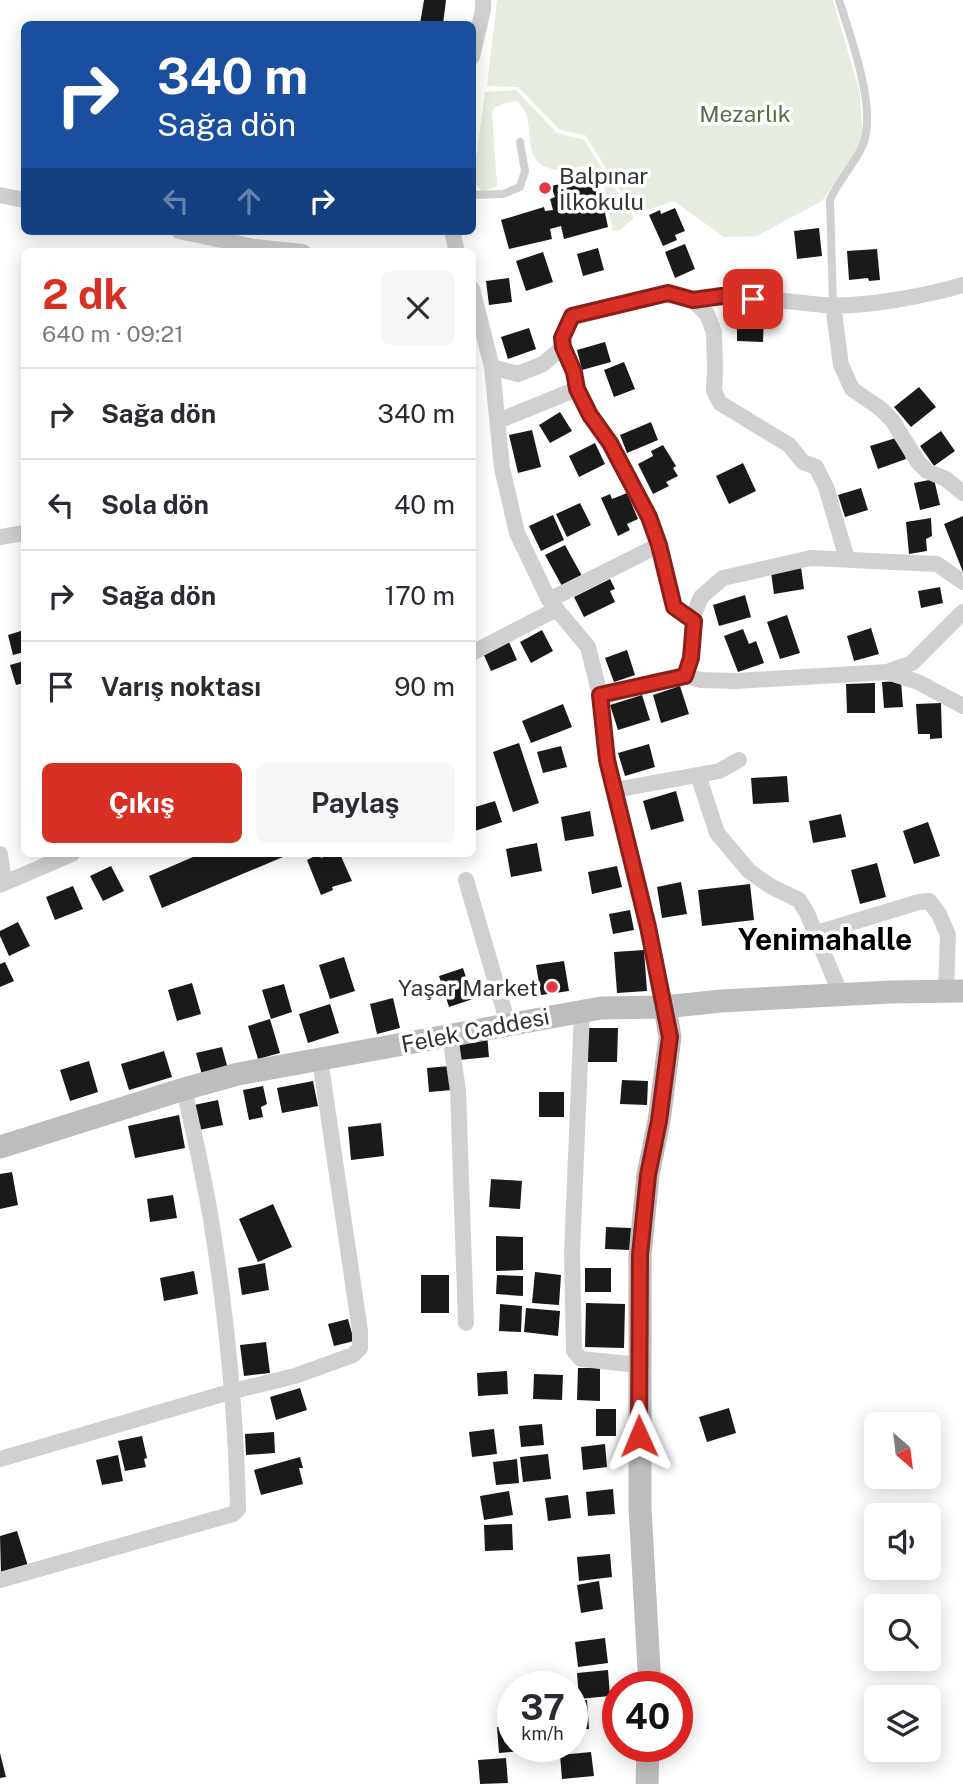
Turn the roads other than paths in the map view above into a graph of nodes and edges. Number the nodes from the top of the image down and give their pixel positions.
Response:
1 (483, 0) edge
2 (839, 0) edge
3 (476, 40) edge
4 (520, 142) dead end
5 (0, 195) edge
6 (476, 195) edge
7 (21, 199) edge
8 (198, 235) edge
9 (264, 248) edge
10 (963, 285) edge
11 (693, 300) junction
12 (476, 305) edge
13 (833, 305) junction
14 (563, 347) junction
15 (492, 367) junction
16 (577, 389) junction
17 (498, 421) junction
18 (963, 493) edge
19 (21, 534) edge
20 (0, 537) edge
21 (659, 545) junction
22 (847, 559) junction
23 (963, 582) edge
24 (553, 605) junction
25 (963, 612) edge
26 (694, 621) junction
27 (476, 651) edge
28 (887, 672) junction
29 (685, 676) junction
30 (600, 695) junction
31 (963, 706) edge
32 (739, 760) dead end
33 (698, 775) junction
34 (615, 790) junction
35 (0, 854) edge
36 (65, 857) edge
37 (466, 880) dead end
38 (2, 884) edge
39 (817, 933) junction
40 (954, 991) edge
41 (841, 995) junction
42 (665, 1007) junction
43 (582, 1010) junction
44 (508, 1024) junction
45 (450, 1035) junction
46 (320, 1059) junction
47 (184, 1089) junction
48 (0, 1147) edge
49 (466, 1323) dead end
50 (639, 1365) junction
51 (233, 1391) junction
52 (0, 1459) edge
53 (0, 1580) edge
54 (649, 1671) edge
55 (648, 1762) edge
56 (647, 1784) edge

1 - 3 street
2 - 13 lane
4 - 6 lane
5 - 7 street
8 - 9 street
10 - 13 street
11 - 13 street
11 - 14 street
11 - 22 street
12 - 15 street
13 - 18 street
14 - 15 street
14 - 16 street
15 - 17 street
16 - 17 street
16 - 21 street
17 - 24 street
19 - 20 street
21 - 24 street
21 - 26 street
22 - 23 street
22 - 26 street
24 - 27 street
24 - 30 street
25 - 28 street
26 - 29 street
28 - 29 street
28 - 31 street
29 - 30 street
30 - 34 street
32 - 33 street
33 - 34 street
33 - 39 street
34 - 42 street
35 - 38 street
36 - 38 street
37 - 44 street
39 - 40 street
39 - 41 street
40 - 41 street, Felek Caddesi
41 - 42 street, Felek Caddesi
42 - 43 street, Felek Caddesi
42 - 50 street
43 - 44 street, Felek Caddesi
43 - 50 street
44 - 45 street, Felek Caddesi
45 - 46 street, Felek Caddesi
45 - 49 street
46 - 47 street, Felek Caddesi
46 - 51 street
47 - 48 street, Felek Caddesi
47 - 51 street
50 - 54 street
51 - 52 street
51 - 53 street
55 - 56 street

